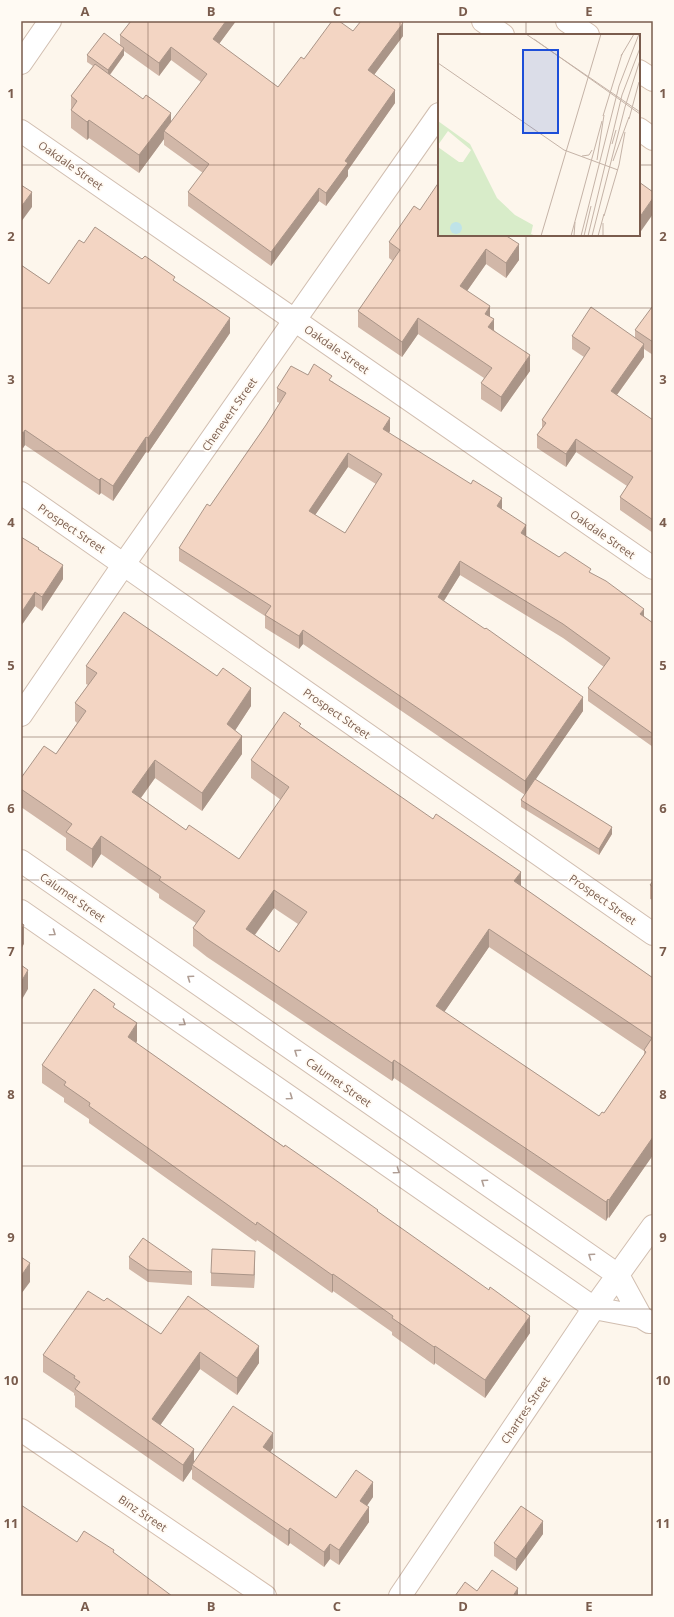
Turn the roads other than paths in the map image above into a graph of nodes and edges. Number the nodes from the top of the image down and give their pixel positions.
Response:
1 (50, 21) edge
2 (568, 21) edge
3 (587, 34) edge
4 (21, 63) edge
5 (640, 72) edge
6 (653, 80) edge
7 (438, 115) edge
8 (21, 130) edge
9 (640, 130) edge
10 (653, 139) edge
11 (295, 320) junction
12 (21, 493) edge
13 (124, 564) junction
14 (653, 568) edge
15 (21, 715) edge
16 (21, 861) edge
17 (21, 911) edge
18 (653, 934) edge
19 (653, 1226) edge
20 (618, 1275) junction
21 (594, 1308) junction
22 (647, 1321) edge
23 (21, 1430) edge
24 (265, 1596) edge
25 (400, 1596) edge

1 - 4 street
2 - 3 street
5 - 6 street
7 - 11 street, Chenevert Street
8 - 11 street, Oakdale Street
9 - 10 street
11 - 13 street, Chenevert Street
11 - 14 street, Oakdale Street
12 - 13 street, Prospect Street
13 - 15 street, Chenevert Street
13 - 18 street, Prospect Street
20 -> 16 street, Calumet Street
17 -> 21 street, Calumet Street
19 - 20 street, Chartres Street
20 - 21 street, Chartres Street
20 - 22 street, Calumet Street
21 - 22 street, Calumet Street
21 - 25 street, Chartres Street
23 - 24 street, Binz Street

